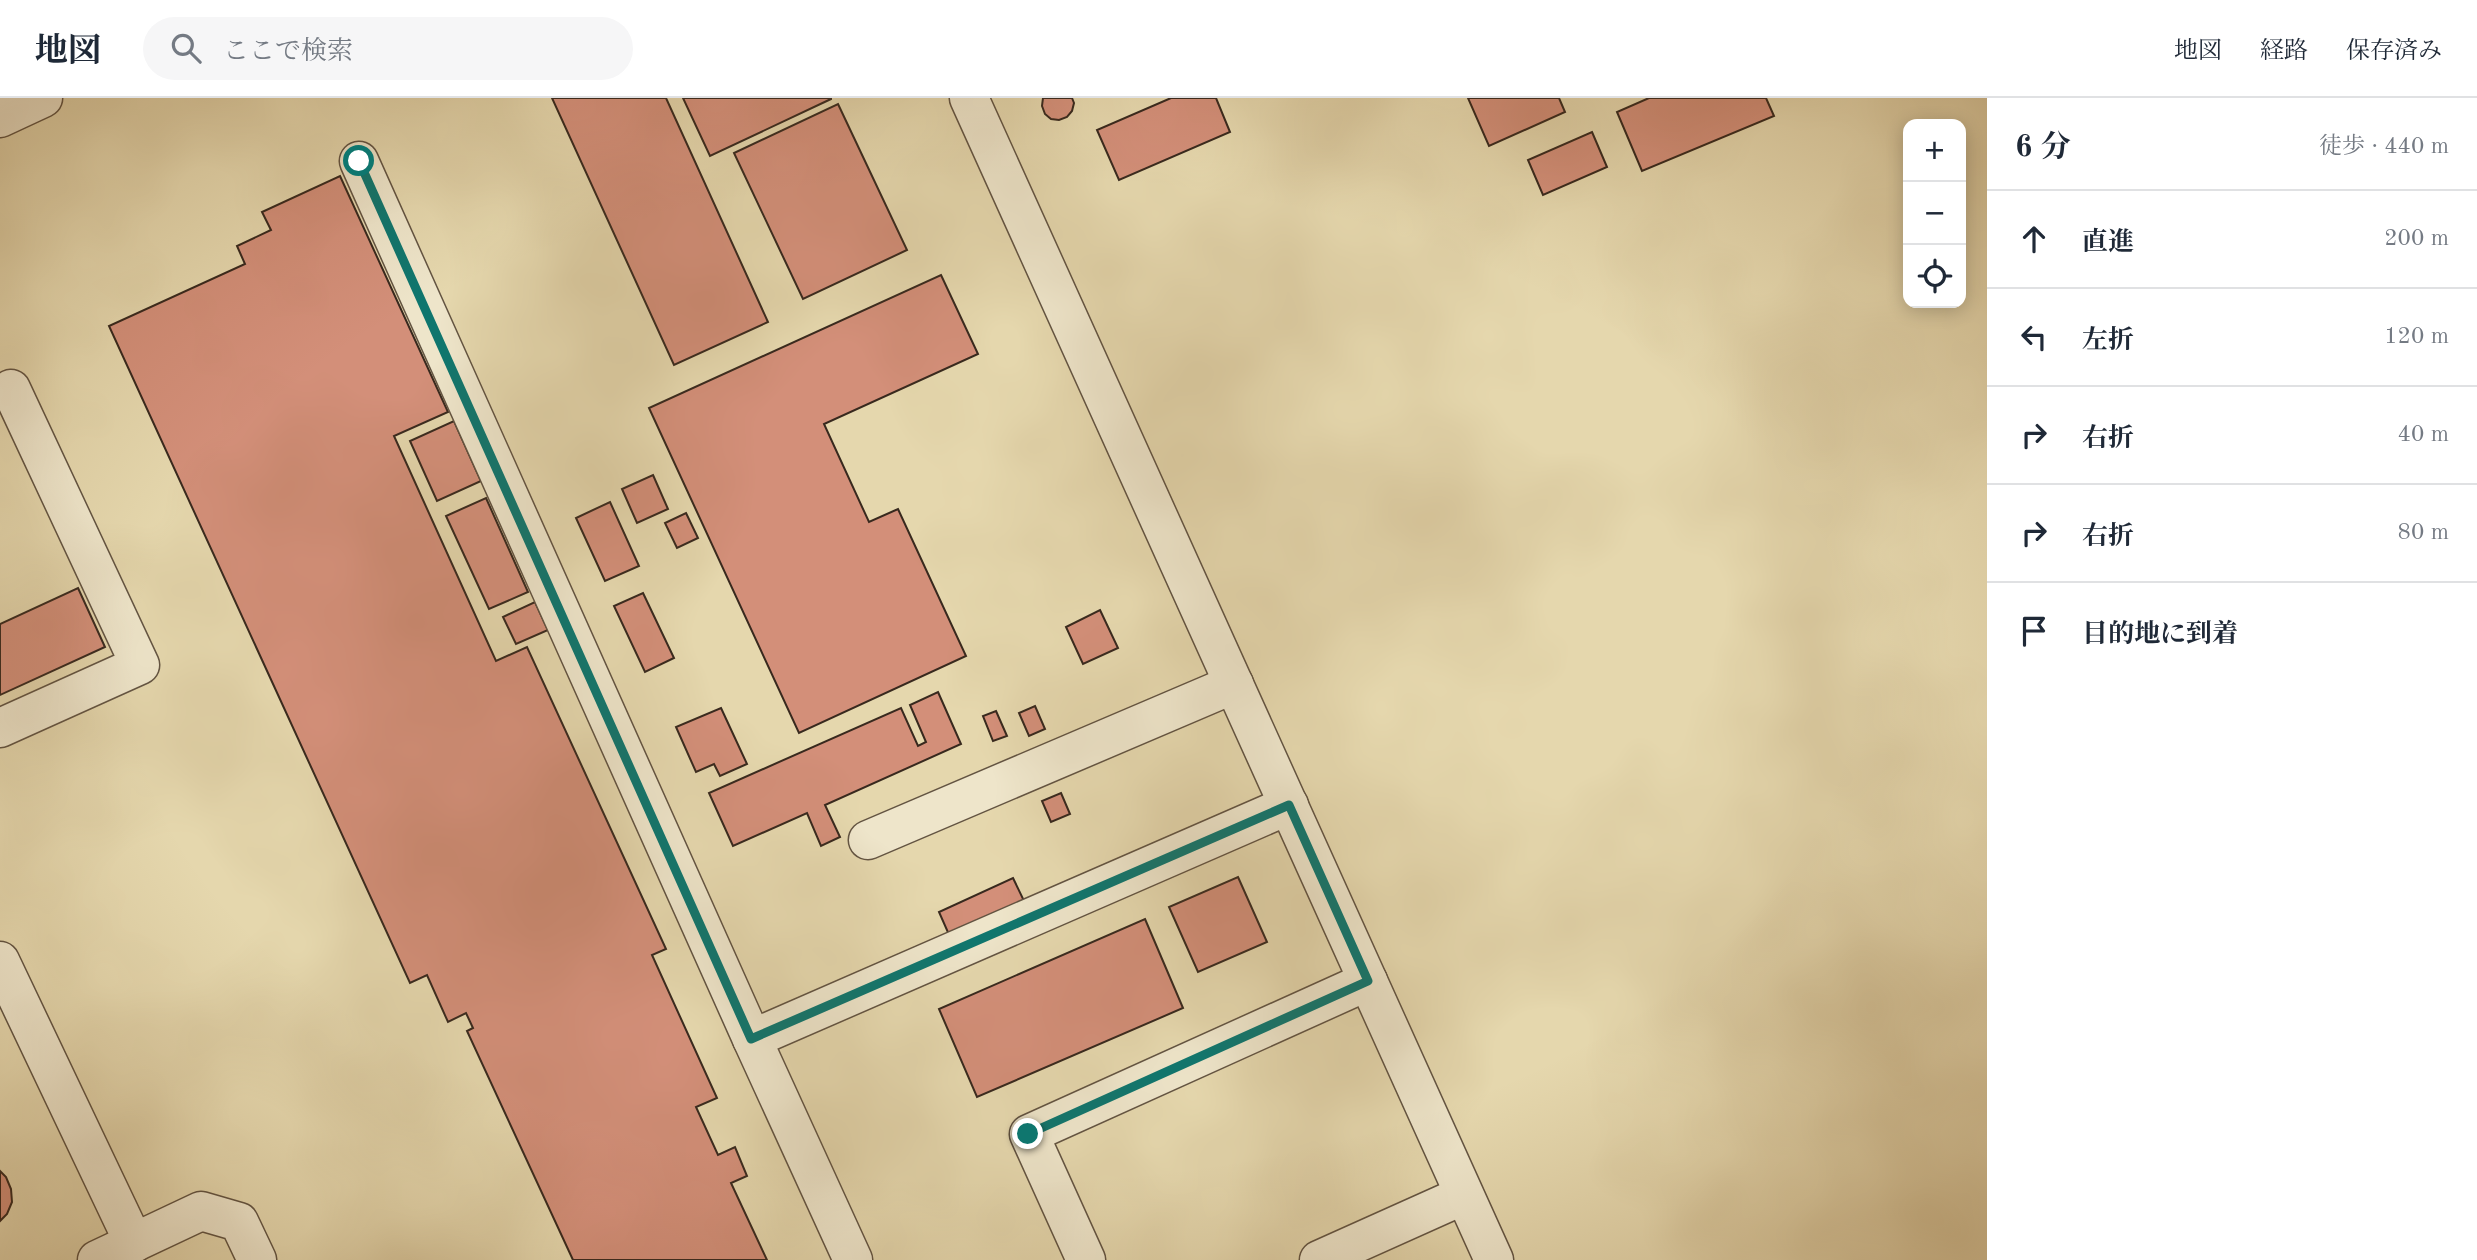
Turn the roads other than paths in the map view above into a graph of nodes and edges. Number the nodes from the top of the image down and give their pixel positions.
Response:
1 (43, 98) edge
2 (969, 98) edge
3 (0, 118) edge
4 (359, 161) dead end
5 (4, 383) edge
6 (1234, 684) junction
7 (0, 728) edge
8 (1289, 805) junction
9 (868, 840) dead end
10 (0, 961) edge
11 (1368, 981) junction
12 (751, 1039) junction
13 (1464, 1195) junction
14 (134, 1243) junction
15 (97, 1260) edge
16 (257, 1260) edge
17 (853, 1260) edge
18 (1086, 1260) edge
19 (1319, 1260) edge
20 (1494, 1260) edge

1 - 3 street
2 - 6 street
4 - 12 street
5 - 7 street
6 - 8 street
6 - 9 street
8 - 11 street
8 - 12 street
10 - 14 street
11 - 13 street
11 - 18 street
12 - 17 street
13 - 19 street
13 - 20 street
14 - 15 street
14 - 16 street

